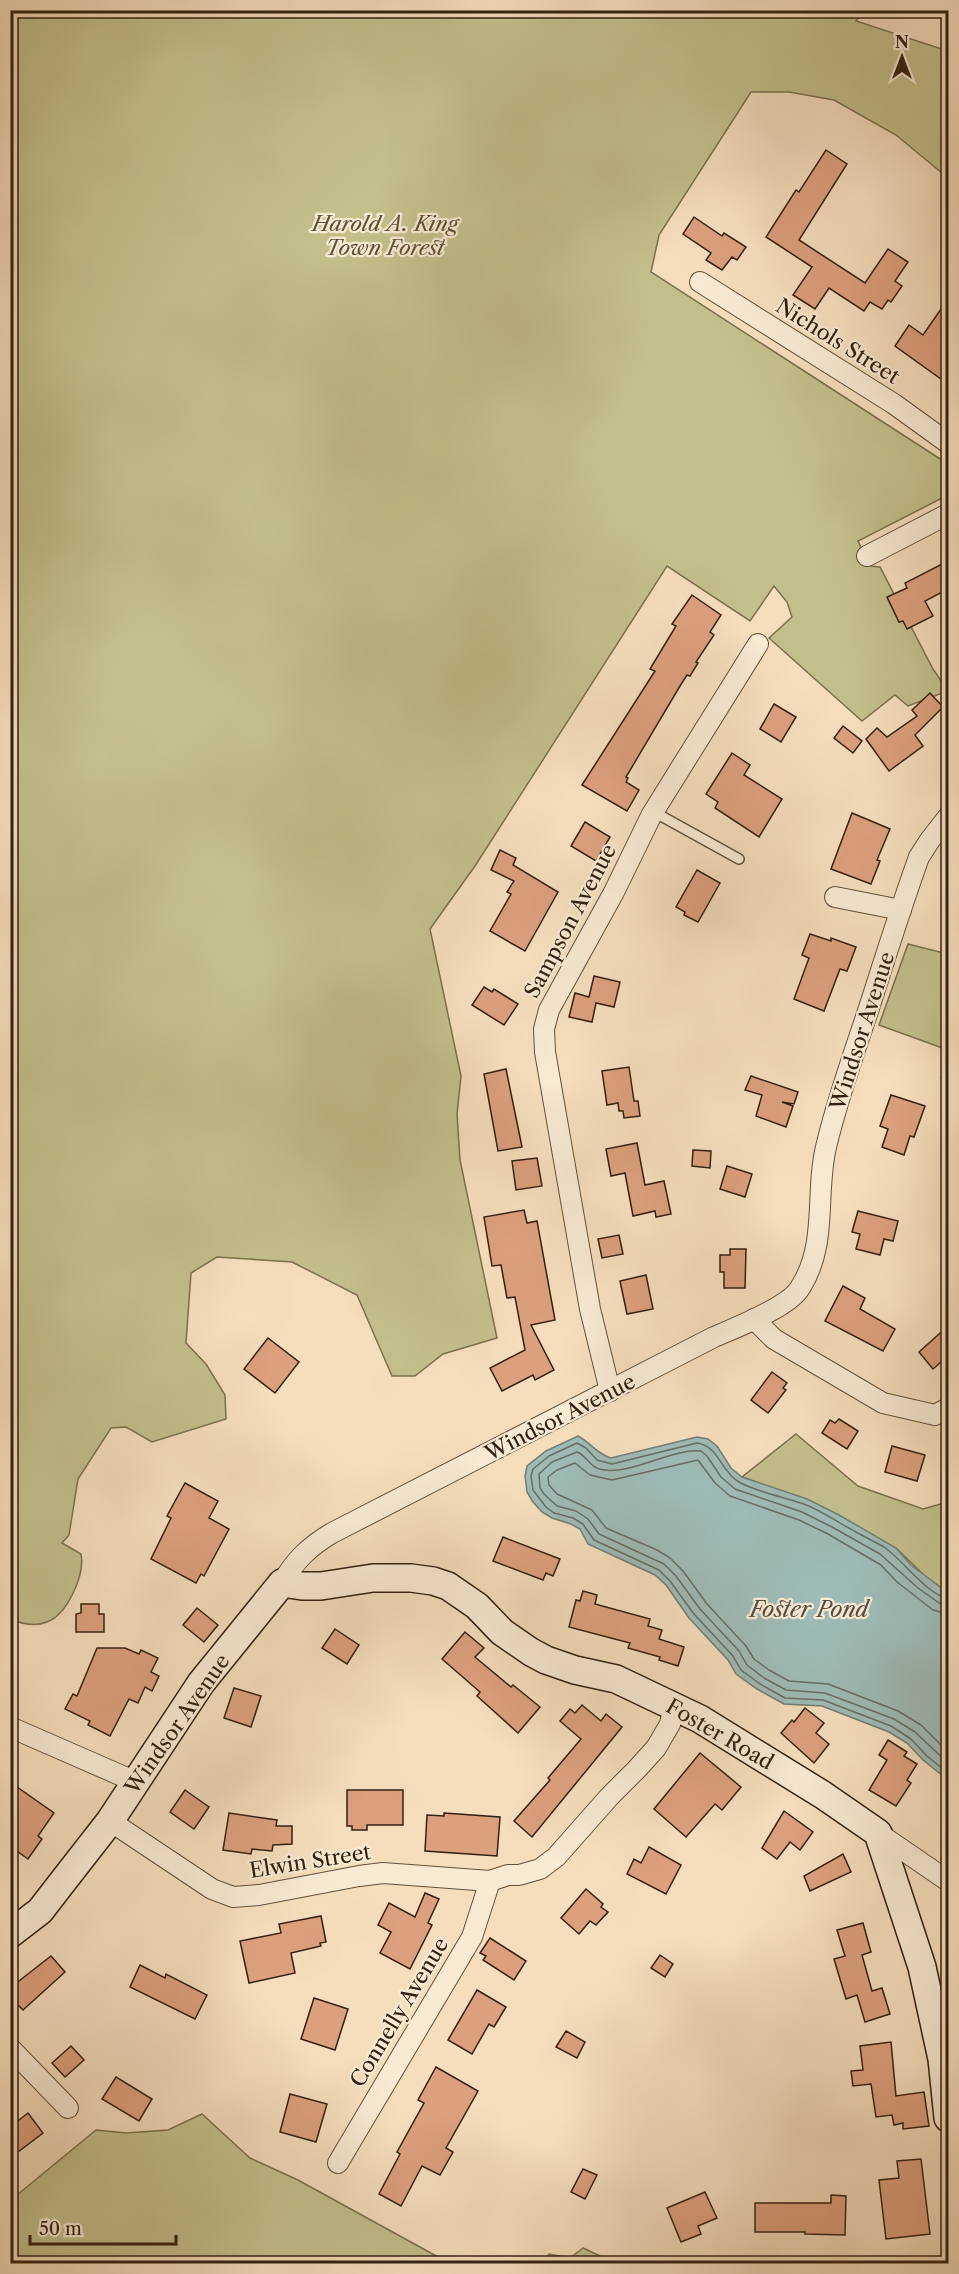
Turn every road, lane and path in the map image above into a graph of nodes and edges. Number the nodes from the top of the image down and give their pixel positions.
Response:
1 (700, 282) dead end
2 (948, 442) edge
3 (948, 514) edge
4 (867, 556) dead end
5 (758, 645) dead end
6 (654, 813) junction
7 (948, 817) edge
8 (739, 859) dead end
9 (835, 897) dead end
10 (901, 910) junction
11 (754, 1319) junction
12 (610, 1391) junction
13 (948, 1408) edge
14 (282, 1583) junction
15 (674, 1706) junction
16 (10, 1727) edge
17 (136, 1782) junction
18 (110, 1821) junction
19 (878, 1833) junction
20 (490, 1881) junction
21 (948, 1881) edge
22 (10, 1934) edge
23 (10, 2048) edge
24 (68, 2108) dead end
25 (948, 2118) edge
26 (338, 2163) dead end

1 - 2 street, Nichols Street
3 - 4 street
5 - 6 street, Sampson Avenue
6 - 8 lane
6 - 12 street, Sampson Avenue
7 - 10 street, Windsor Avenue
9 - 10 street
10 - 11 street, Windsor Avenue
11 - 12 street, Windsor Avenue
11 - 13 street
12 - 14 street, Windsor Avenue
14 - 15 street, Foster Road
14 - 17 street, Windsor Avenue
15 - 19 street, Foster Road
15 - 20 street, Elwin Street
16 - 17 street
17 - 18 street, Windsor Avenue
18 - 20 street, Elwin Street
18 - 22 street, Windsor Avenue
19 - 21 street
19 - 25 street
20 - 26 street, Connelly Avenue
23 - 24 street

